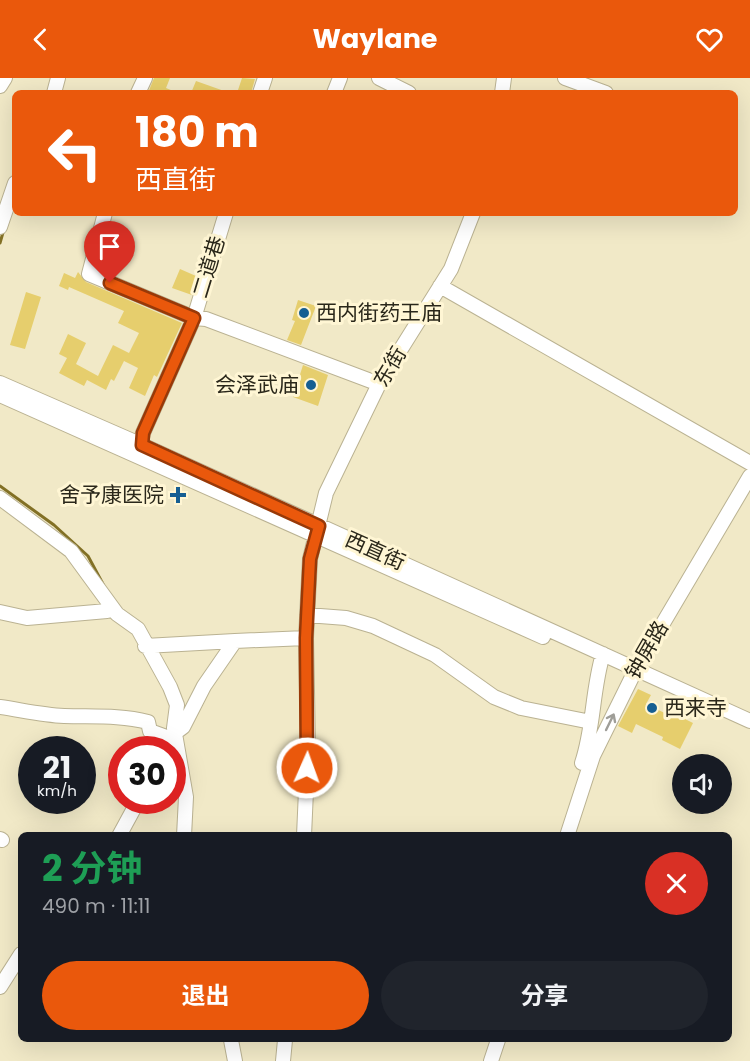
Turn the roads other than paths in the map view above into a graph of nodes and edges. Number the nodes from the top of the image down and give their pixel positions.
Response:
1 (379, 78) edge
2 (565, 78) edge
3 (403, 90) edge
4 (598, 90) edge
5 (12, 192) edge
6 (104, 216) edge
7 (225, 216) edge
8 (472, 216) edge
9 (0, 227) edge
10 (440, 286) junction
11 (194, 318) junction
12 (0, 383) edge
13 (379, 384) junction
14 (0, 395) edge
15 (140, 449) junction
16 (750, 463) edge
17 (750, 476) edge
18 (0, 498) edge
19 (317, 530) junction
20 (111, 607) junction
21 (0, 612) edge
22 (307, 615) junction
23 (306, 638) junction
24 (235, 641) junction
25 (145, 646) junction
26 (602, 658) junction
27 (634, 673) junction
28 (0, 707) edge
29 (750, 721) edge
30 (591, 722) junction
31 (750, 729) edge
32 (160, 736) edge
33 (172, 736) edge
34 (175, 736) edge
35 (131, 814) edge
36 (185, 814) edge
37 (121, 832) edge
38 (184, 832) edge
39 (304, 832) edge
40 (559, 832) edge
41 (568, 832) edge
42 (18, 959) edge
43 (0, 987) edge
44 (231, 1042) edge
45 (285, 1042) edge
46 (489, 1042) edge
47 (497, 1042) edge
48 (235, 1061) edge
49 (283, 1061) edge
50 (483, 1061) edge
51 (491, 1061) edge

1 - 3 street
2 - 4 street
5 - 9 street
6 - 11 street
7 - 11 street, 二道巷
8 - 10 street, 东街
10 - 13 street, 东街
10 - 16 street
11 - 13 street
11 - 15 street, 二道巷
12 - 15 street, 西直街
13 - 19 street, 东街
14 - 15 street, 西直街
15 - 19 street, 西直街
17 - 27 street, 钟屏路
18 - 20 street
19 - 22 street, 东街
19 - 26 street, 西直街
20 - 21 street
20 - 25 street
22 - 23 street, 东街
22 - 30 street
23 - 24 street
23 - 39 street, 东街
24 - 25 street
24 - 34 street
25 - 33 street
26 - 27 street, 西直街
26 - 30 street, 钟屏路
27 - 29 street, 西直街
27 - 31 street, 西直街
41 -> 27 street, 钟屏路
28 - 32 street
30 - 40 street, 钟屏路
35 - 37 street
36 - 38 street
42 - 43 street
44 - 48 street
45 - 49 street
46 - 50 street
47 - 51 street

